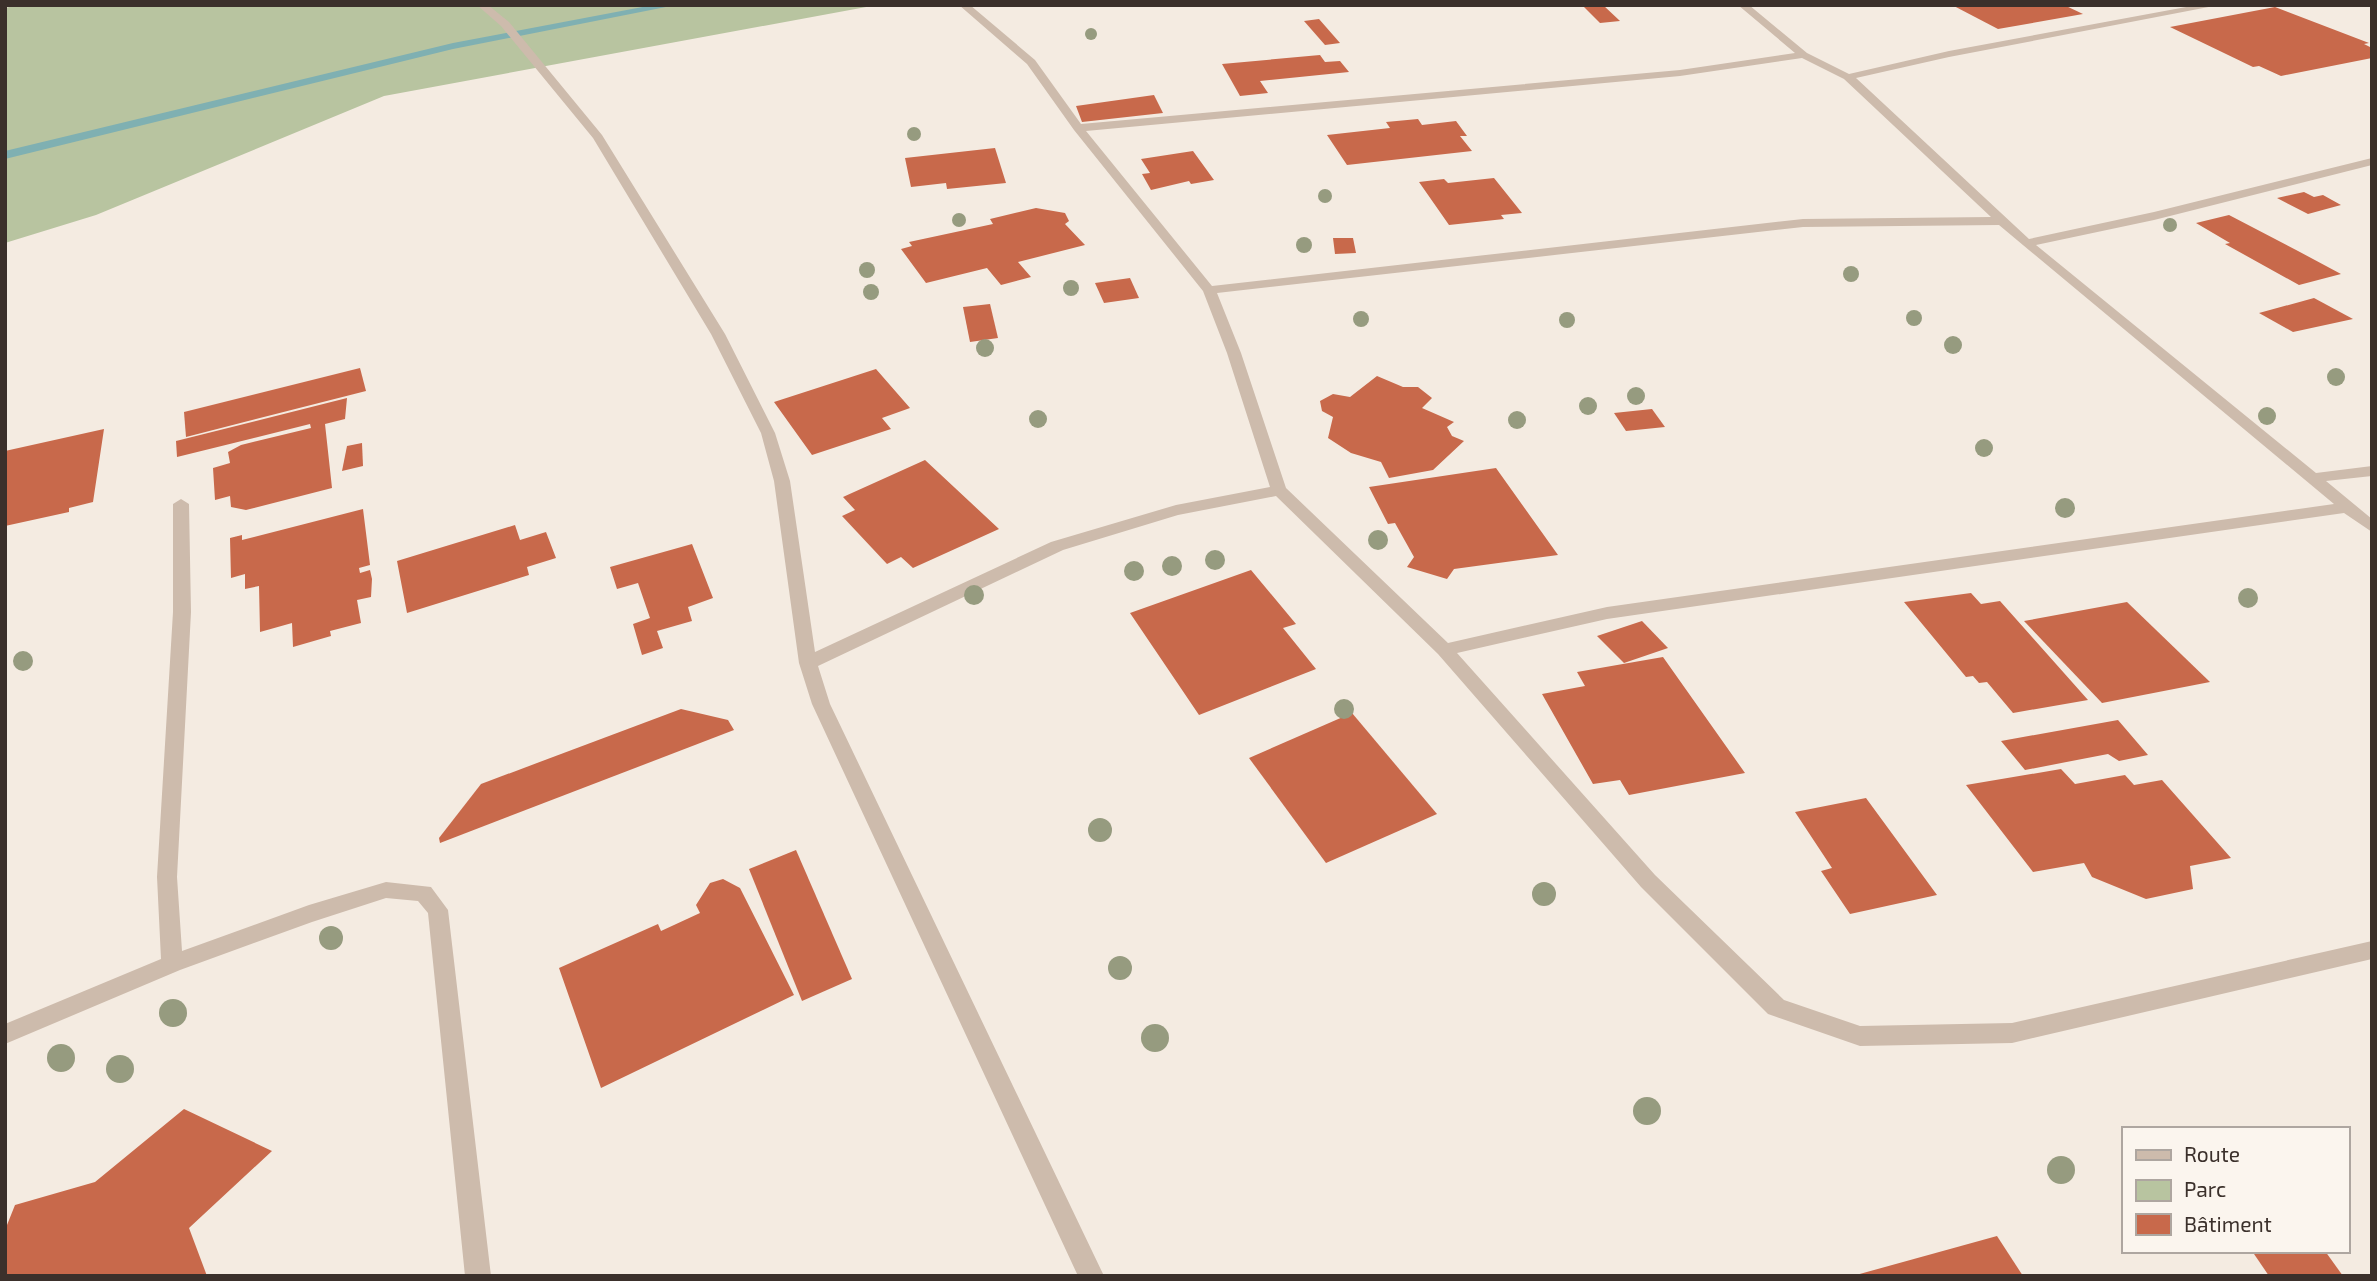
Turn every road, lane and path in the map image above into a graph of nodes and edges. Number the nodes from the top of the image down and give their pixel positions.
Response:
1 (482, 5) edge
2 (964, 5) edge
3 (1743, 5) edge
4 (2214, 5) edge
5 (1803, 55) junction
6 (1848, 77) junction
7 (1078, 128) junction
8 (2372, 161) edge
9 (2003, 221) junction
10 (2026, 243) junction
11 (1209, 290) junction
12 (2372, 471) edge
13 (2315, 478) junction
14 (1279, 491) junction
15 (181, 504) dead end
16 (2348, 507) junction
17 (2372, 527) edge
18 (1444, 650) junction
19 (808, 663) junction
20 (2372, 950) edge
21 (172, 964) junction
22 (5, 1034) edge
23 (478, 1276) edge
24 (1091, 1276) edge

1 - 19 street
2 - 7 street
3 - 5 street
4 - 6 street
5 - 6 street
5 - 7 street
6 - 9 street
7 - 11 street
8 - 10 street
9 - 10 street
9 - 11 street
10 - 13 street
11 - 14 street
12 - 13 street
13 - 16 street
14 - 18 street
14 - 19 street
15 - 21 street
16 - 17 street
16 - 18 street
18 - 20 street
19 - 24 street
21 - 22 street
21 - 23 street

